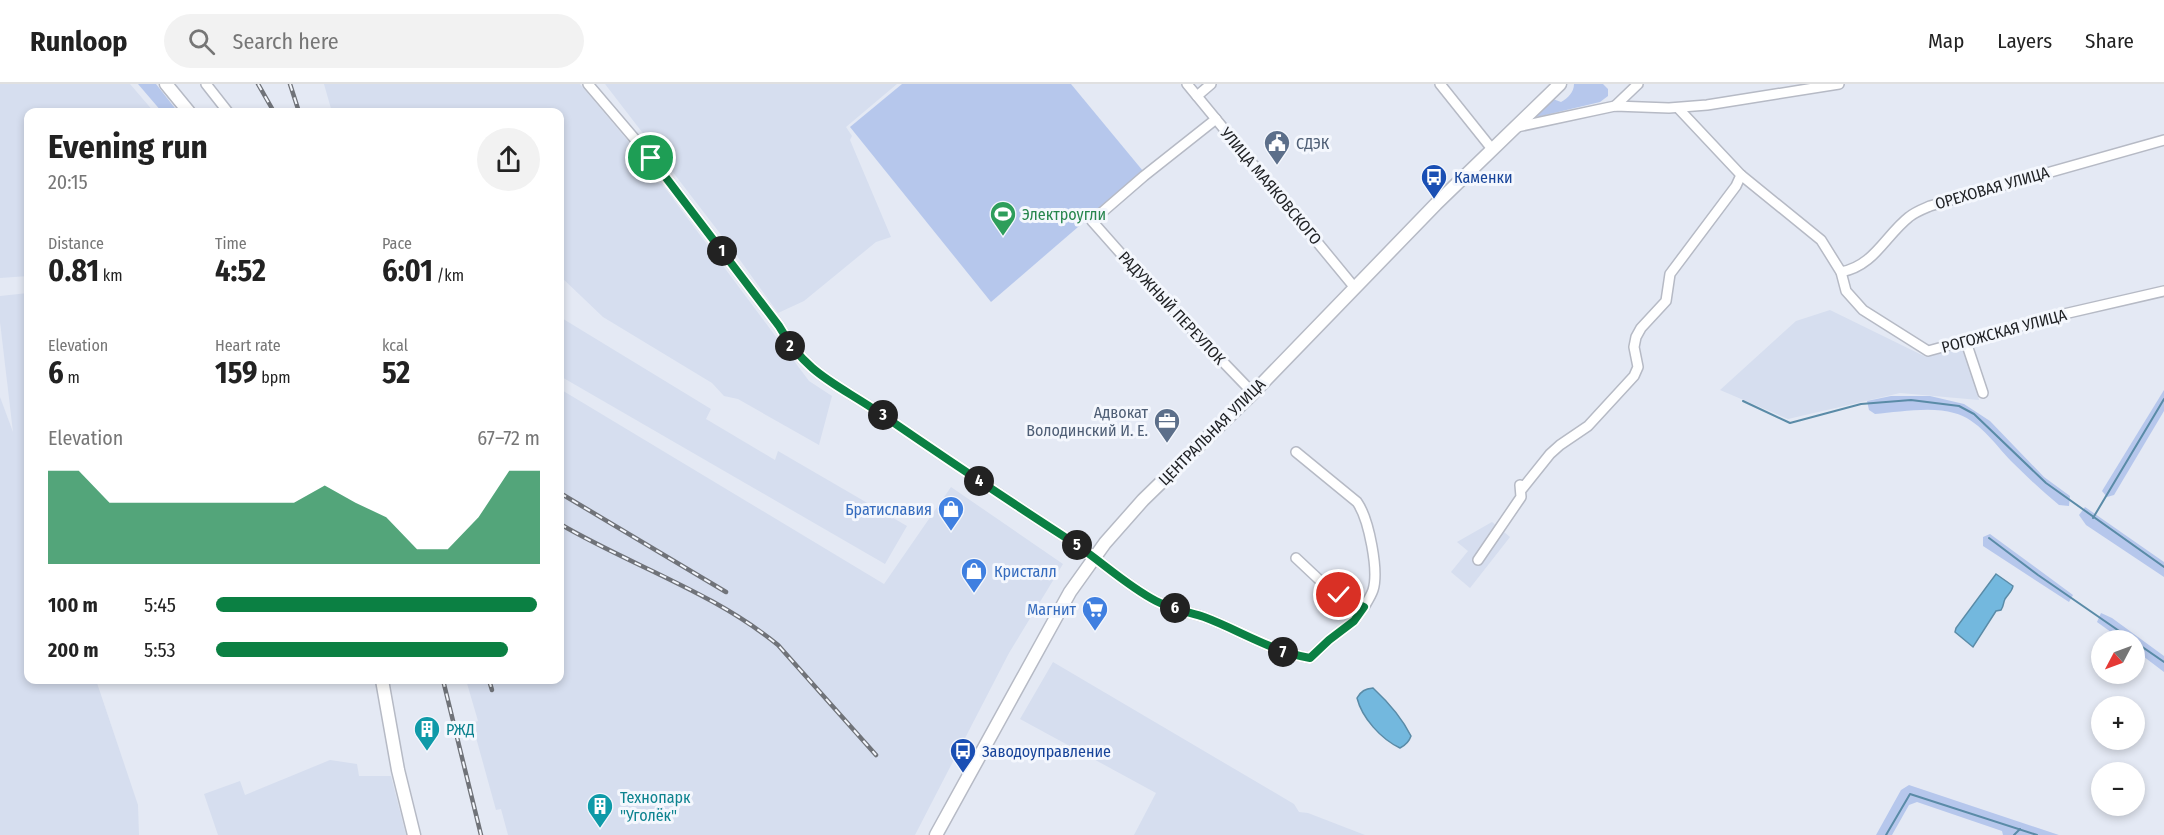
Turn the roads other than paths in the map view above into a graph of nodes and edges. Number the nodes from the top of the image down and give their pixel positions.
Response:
1 (166, 84) edge
2 (206, 84) edge
3 (588, 84) edge
4 (1187, 84) edge
5 (1211, 84) edge
6 (1440, 84) edge
7 (1560, 84) edge
8 (1638, 84) edge
9 (1839, 84) edge
10 (1197, 96) junction
11 (1616, 106) junction
12 (186, 108) edge
13 (225, 108) edge
14 (1678, 108) junction
15 (1216, 119) junction
16 (1517, 127) junction
17 (2164, 140) edge
18 (1492, 149) junction
19 (1741, 175) junction
20 (1841, 272) junction
21 (1356, 288) junction
22 (2164, 291) edge
23 (1966, 342) junction
24 (1253, 393) junction
25 (1983, 393) dead end
26 (1296, 452) dead end
27 (1094, 556) junction
28 (1296, 558) dead end
29 (1478, 560) dead end
30 (1364, 607) junction
31 (383, 684) edge
32 (414, 835) edge
33 (936, 835) edge

1 - 12 main road
2 - 13 street
3 - 27 street
4 - 10 street, УЛИЦА МАЯКОВСКОГО
5 - 10 street
6 - 18 street
7 - 16 main road, ЦЕНТРАЛЬНАЯ УЛИЦА
8 - 11 street
9 - 14 street
10 - 15 street, УЛИЦА МАЯКОВСКОГО
11 - 14 street
11 - 16 street
14 - 19 street, РОГОЖСКАЯ УЛИЦА
15 - 21 street, УЛИЦА МАЯКОВСКОГО
15 - 24 street, РАДУЖНЫЙ ПЕРЕУЛОК
16 - 18 main road, ЦЕНТРАЛЬНАЯ УЛИЦА
17 - 20 street, ОРЕХОВАЯ УЛИЦА
18 - 21 main road, ЦЕНТРАЛЬНАЯ УЛИЦА
19 - 20 street, РОГОЖСКАЯ УЛИЦА
19 - 29 street
20 - 23 street, РОГОЖСКАЯ УЛИЦА
21 - 24 main road, ЦЕНТРАЛЬНАЯ УЛИЦА
22 - 23 street, РОГОЖСКАЯ УЛИЦА
23 - 25 street
24 - 27 main road, ЦЕНТРАЛЬНАЯ УЛИЦА
26 - 30 street
27 - 30 street
27 - 33 main road, ЦЕНТРАЛЬНАЯ УЛИЦА
28 - 30 street
31 - 32 main road

